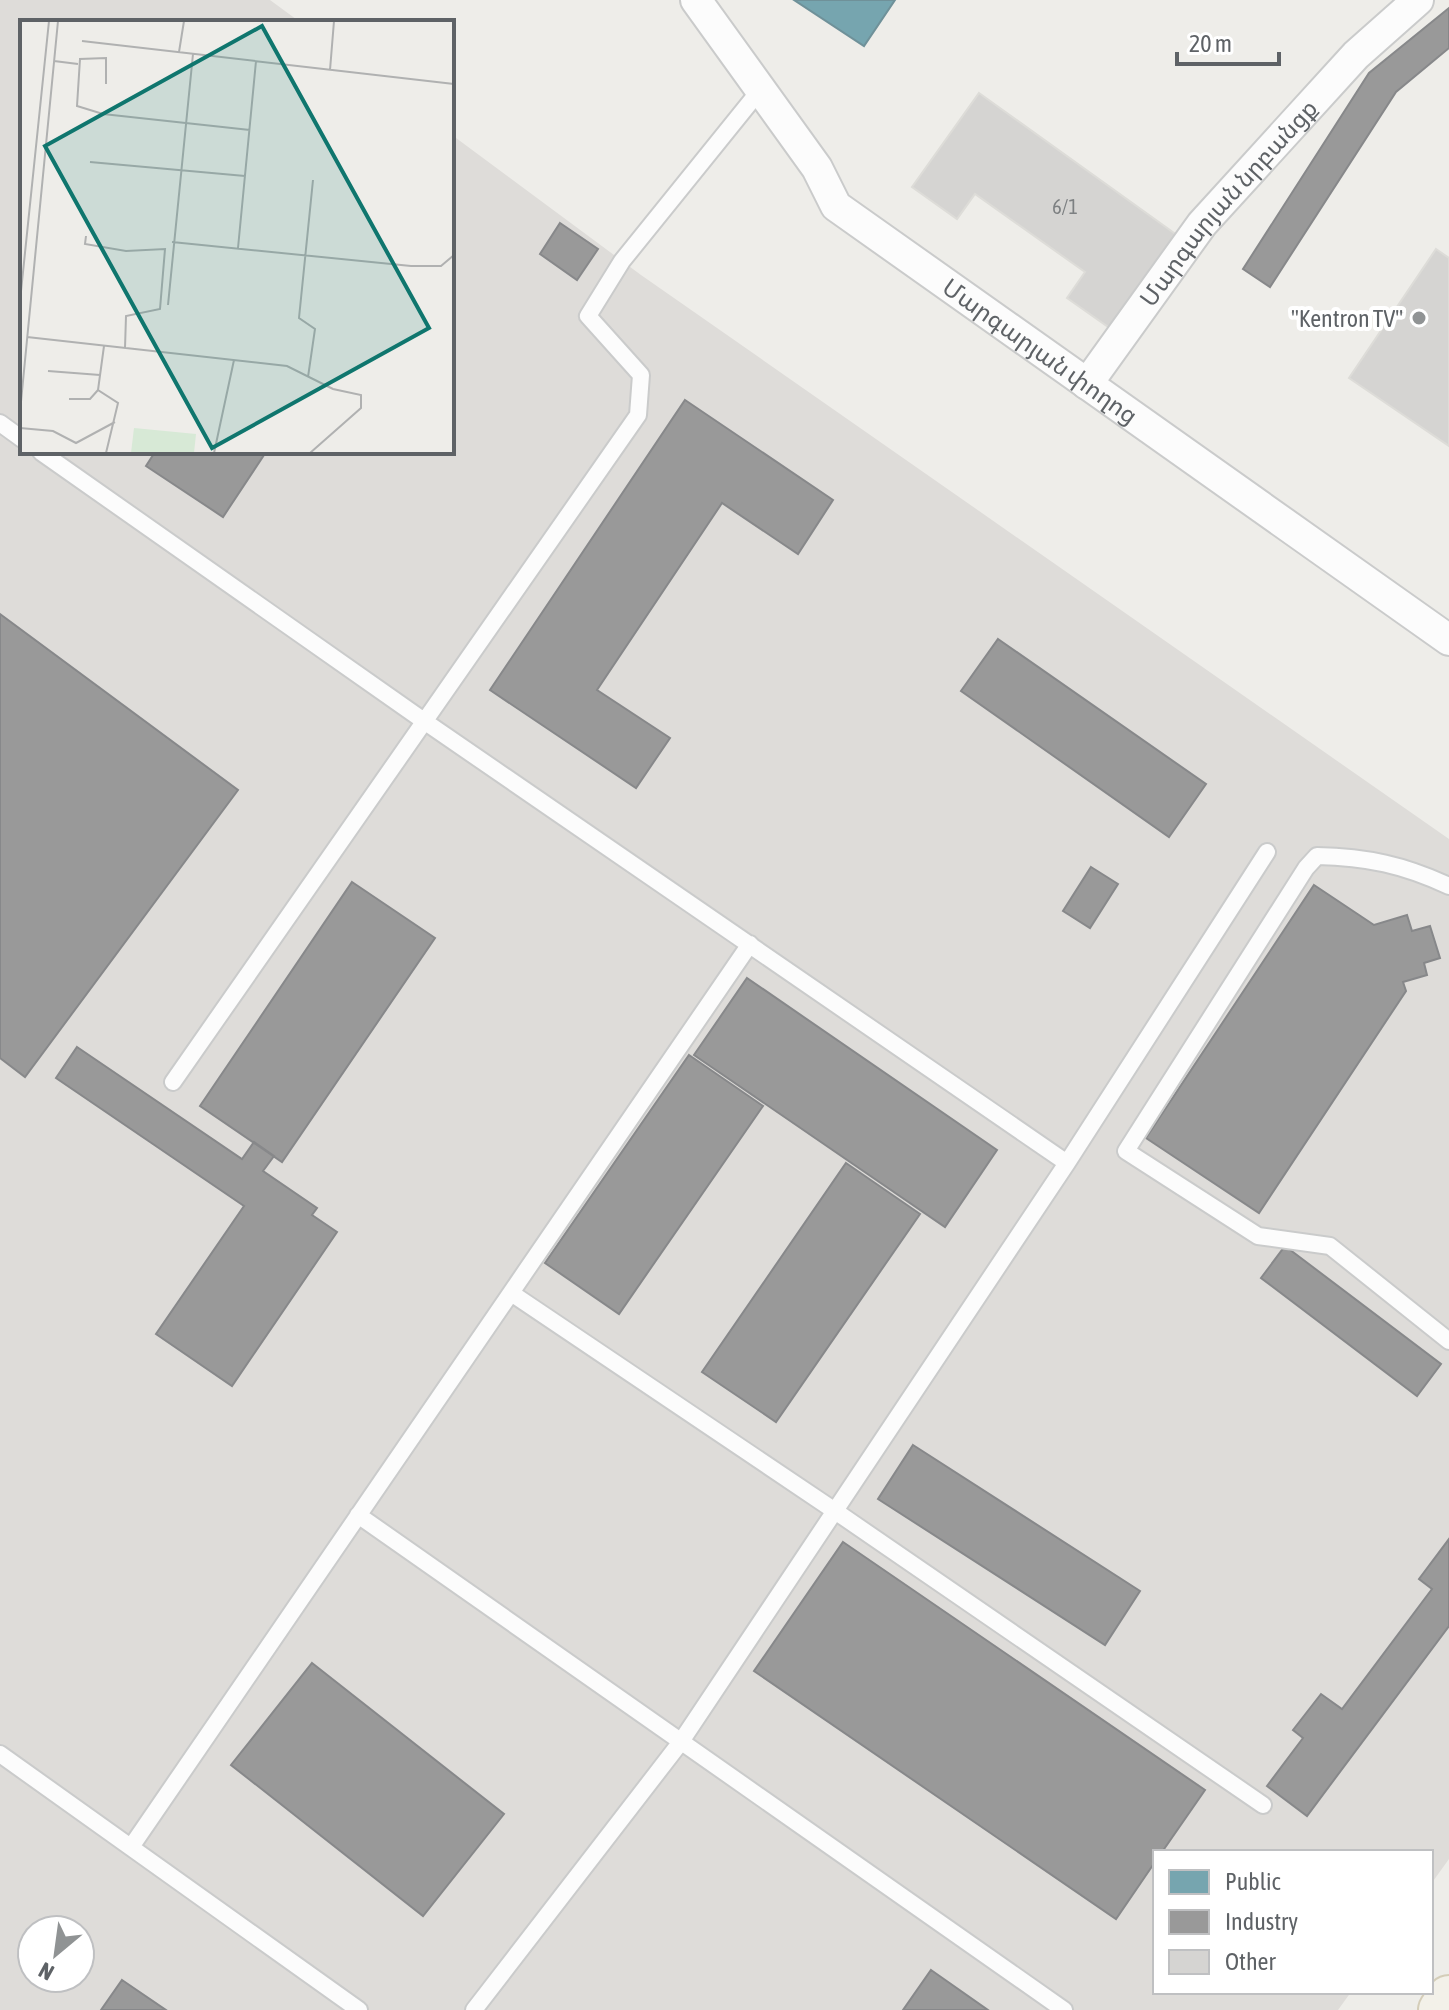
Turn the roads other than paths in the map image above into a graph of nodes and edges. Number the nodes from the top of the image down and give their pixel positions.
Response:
1 (696, 0) edge
2 (1418, 0) edge
3 (760, 90) junction
4 (1087, 384) junction
5 (0, 423) edge
6 (20, 438) edge
7 (44, 454) edge
8 (1449, 640) edge
9 (424, 721) junction
10 (1267, 852) dead end
11 (1449, 886) edge
12 (750, 944) junction
13 (173, 1082) dead end
14 (1067, 1163) junction
15 (511, 1293) junction
16 (1449, 1341) edge
17 (835, 1511) junction
18 (358, 1515) junction
19 (680, 1743) junction
20 (0, 1754) edge
21 (1263, 1805) dead end
22 (131, 1847) junction
23 (1449, 1998) edge
24 (359, 2010) edge
25 (474, 2010) edge
26 (1064, 2010) edge
27 (1441, 2010) edge

1 - 3 street, Մարգարյան փողոց
2 - 4 street, Մարգարյան նրբանցք
3 - 4 street, Մարգարյան փողոց
3 - 9 lane
4 - 8 street, Մարգարյան փողոց
5 - 6 lane
7 - 9 lane
9 - 12 lane
9 - 13 lane
10 - 14 lane
11 - 16 lane
12 - 14 lane
12 - 15 lane
14 - 17 lane
15 - 17 lane
15 - 18 lane
17 - 19 lane
17 - 21 lane
18 - 19 lane
18 - 22 lane
19 - 25 lane
19 - 26 lane
20 - 22 lane
22 - 24 lane
23 - 27 main road

